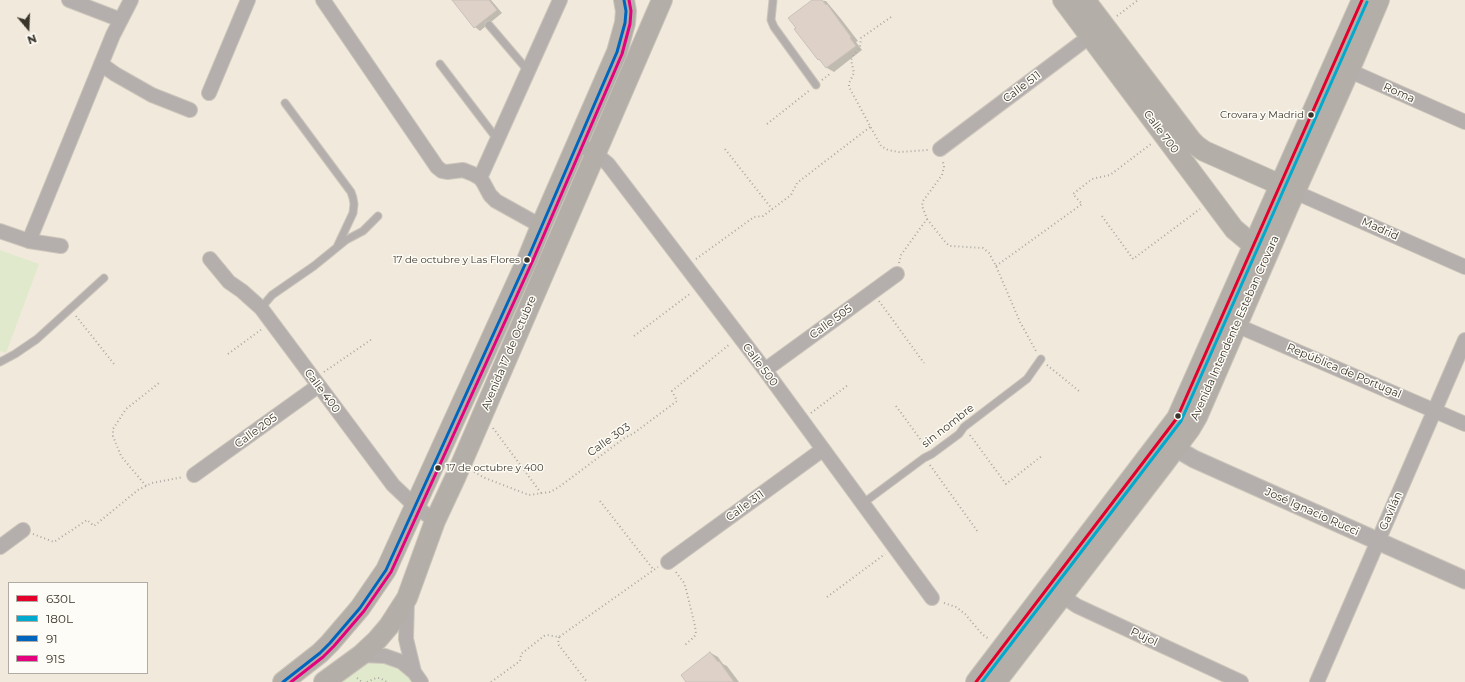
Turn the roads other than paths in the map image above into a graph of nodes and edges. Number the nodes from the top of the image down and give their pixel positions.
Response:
1 (70, 0) edge
2 (131, 0) edge
3 (248, 0) edge
4 (323, 0) edge
5 (560, 0) edge
6 (624, 0) edge
7 (662, 0) edge
8 (773, 0) edge
9 (1063, 0) edge
10 (1085, 0) edge
11 (1362, 0) edge
12 (1379, 0) edge
13 (121, 20) junction
14 (489, 25) dead end
15 (1097, 31) junction
16 (101, 64) junction
17 (440, 64) dead end
18 (529, 68) junction
19 (1342, 68) junction
20 (816, 85) road end
21 (209, 93) dead end
22 (285, 103) dead end
23 (190, 110) dead end
24 (1465, 122) edge
25 (497, 139) junction
26 (586, 148) junction
27 (940, 149) road end
28 (480, 178) junction
29 (1288, 188) junction
30 (378, 216) dead end
31 (541, 226) junction
32 (0, 231) edge
33 (29, 241) junction
34 (61, 246) dead end
35 (337, 247) junction
36 (1261, 249) junction
37 (210, 259) dead end
38 (1465, 267) edge
39 (897, 274) road end
40 (104, 278) dead end
41 (261, 308) junction
42 (1229, 322) junction
43 (1465, 340) edge
44 (1041, 359) road end
45 (0, 362) edge
46 (765, 370) junction
47 (316, 383) junction
48 (1435, 411) junction
49 (1465, 424) edge
50 (1168, 444) junction
51 (822, 450) junction
52 (194, 476) road end
53 (862, 504) junction
54 (414, 505) junction
55 (435, 521) junction
56 (23, 530) road end
57 (1378, 542) junction
58 (0, 547) edge
59 (668, 562) road end
60 (1465, 580) edge
61 (1056, 592) junction
62 (407, 598) junction
63 (932, 598) road end
64 (320, 653) junction
65 (361, 655) junction
66 (330, 677) edge
67 (417, 677) edge
68 (283, 682) edge
69 (976, 682) edge
70 (996, 682) edge
71 (1241, 682) edge
72 (1317, 682) edge

1 - 13 street
2 - 13 street
3 - 21 street
4 - 28 street
5 - 18 street
6 - 26 main road, Avenida 17 de Octubre
7 - 26 main road, Avenida 17 de Octubre
8 - 20 lane
9 - 15 main road, Calle 700
10 - 15 main road, Calle 700
11 - 19 main road, Avenida Intendente Esteban Crovara
12 - 19 main road, Avenida Intendente Esteban Crovara
13 - 16 street
14 - 18 lane
15 - 27 street, Calle 511
15 - 29 main road, Calle 700
15 - 36 main road, Calle 700
16 - 23 street
16 - 33 street
17 - 25 lane
18 - 25 street
19 - 24 street, Roma
19 - 29 main road, Avenida Intendente Esteban Crovara
22 - 35 lane
25 - 28 street
26 - 31 main road, Avenida 17 de Octubre
26 - 46 street, Calle 500
26 - 55 main road, Avenida 17 de Octubre
28 - 31 street
29 - 36 main road, Avenida Intendente Esteban Crovara
29 - 38 street, Madrid
30 - 35 lane
31 - 54 main road, Avenida 17 de Octubre
32 - 33 street
33 - 34 street
35 - 41 lane
36 - 42 main road, Avenida Intendente Esteban Crovara
37 - 41 street, Calle 400
39 - 46 street, Calle 505
40 - 45 lane
41 - 47 street, Calle 400
42 - 48 street, República de Portugal
42 - 50 main road, Avenida Intendente Esteban Crovara
43 - 48 street, Gavilán
44 - 53 lane, sin nombre
46 - 51 street, Calle 500
47 - 52 street, Calle 205
47 - 54 street, Calle 400
48 - 49 street, República de Portugal
48 - 57 street, Gavilán
50 - 57 street, José Ignacio Rucci
50 - 61 main road, Avenida Intendente Esteban Crovara
51 - 53 street, Calle 500
51 - 59 street, Calle 311
53 - 63 street, Calle 500
54 - 55 street, Calle 400
54 - 64 main road, Avenida 17 de Octubre
55 - 62 main road, Avenida 17 de Octubre
56 - 58 street
57 - 60 street, José Ignacio Rucci
57 - 72 street, Gavilán
61 - 69 main road, Avenida Intendente Esteban Crovara
61 - 70 main road, Avenida Intendente Esteban Crovara
61 - 71 street, Pujol
62 - 65 main road, Avenida 17 de Octubre
62 - 67 street
64 - 66 street
64 - 68 main road, Avenida 17 de Octubre
65 - 66 main road, Avenida 17 de Octubre
65 - 67 street

